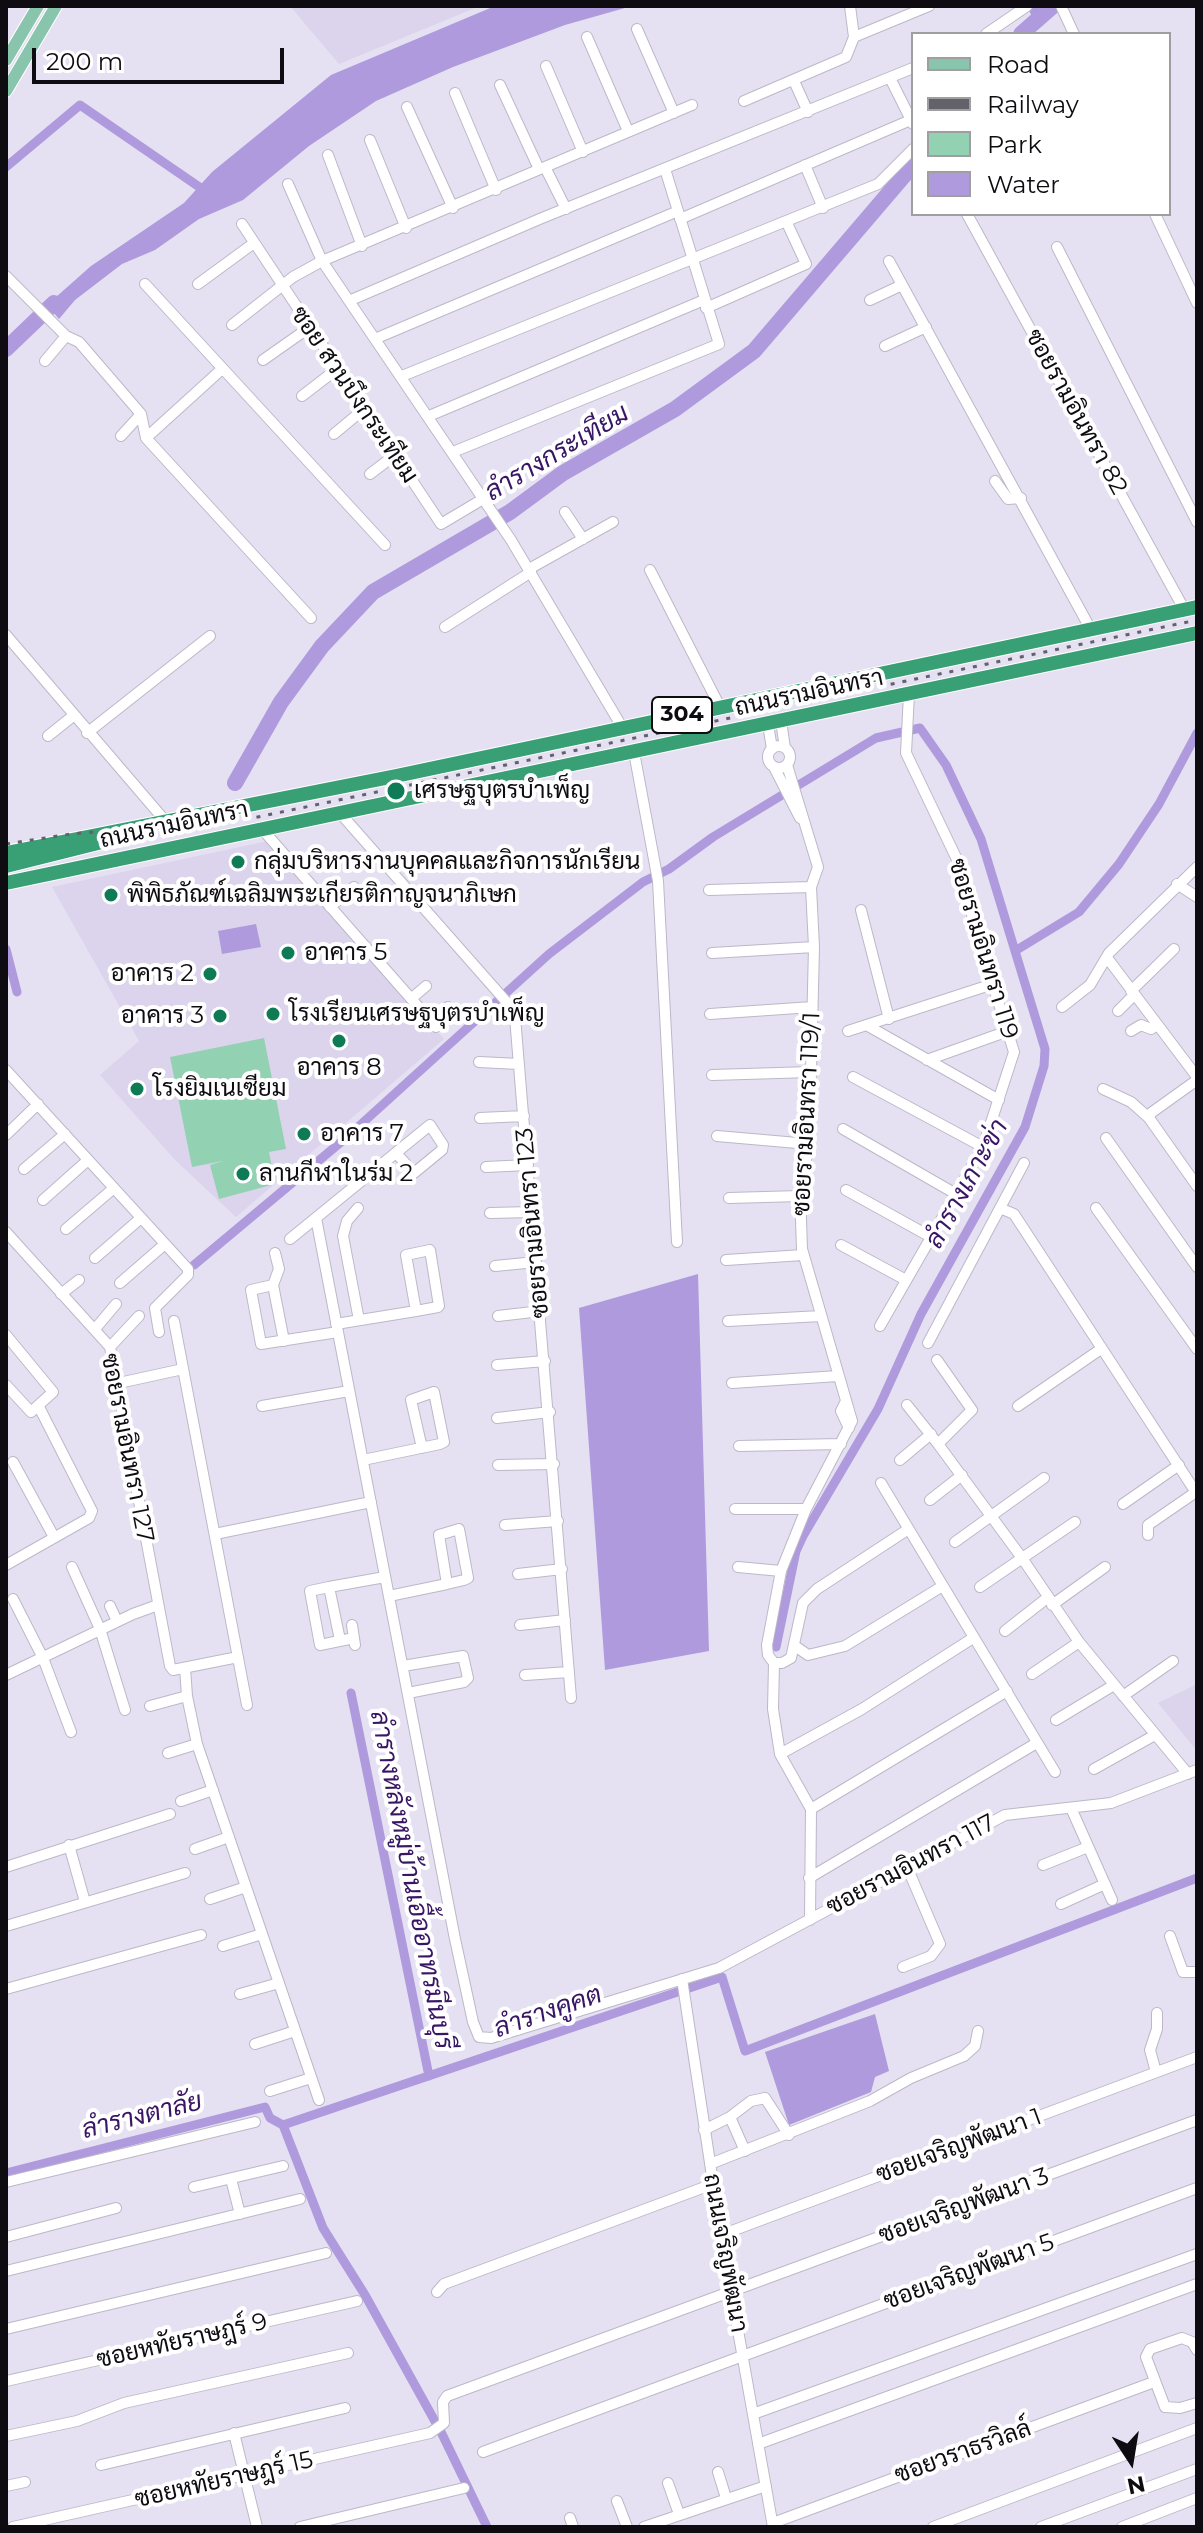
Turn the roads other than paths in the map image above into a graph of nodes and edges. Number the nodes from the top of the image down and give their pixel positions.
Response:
1 (38, 6) edge
2 (56, 6) edge
3 (850, 6) edge
4 (929, 6) edge
5 (1027, 6) edge
6 (1063, 10) edge
7 (637, 29) dead end
8 (989, 32) edge
9 (1073, 32) edge
10 (587, 37) dead end
11 (854, 37) junction
12 (6, 60) edge
13 (546, 66) dead end
14 (911, 69) edge
15 (890, 78) junction
16 (794, 81) junction
17 (500, 85) dead end
18 (6, 91) edge
19 (455, 93) dead end
20 (744, 101) dead end
21 (692, 105) dead end
22 (407, 107) dead end
23 (808, 112) junction
24 (674, 113) junction
25 (911, 119) edge
26 (911, 121) edge
27 (628, 131) junction
28 (370, 140) dead end
29 (911, 151) edge
30 (583, 152) junction
31 (328, 155) dead end
32 (805, 165) junction
33 (542, 169) junction
34 (665, 169) junction
35 (288, 184) dead end
36 (496, 190) junction
37 (453, 208) junction
38 (823, 208) junction
39 (566, 209) junction
40 (679, 215) junction
41 (968, 216) edge
42 (1156, 216) edge
43 (787, 223) junction
44 (242, 224) dead end
45 (406, 228) junction
46 (254, 243) junction
47 (362, 246) junction
48 (1057, 247) dead end
49 (692, 258) junction
50 (322, 261) junction
51 (889, 261) dead end
52 (6, 276) edge
53 (145, 284) dead end
54 (198, 284) dead end
55 (902, 285) junction
56 (282, 288) junction
57 (351, 300) junction
58 (870, 300) dead end
59 (1197, 303) edge
60 (705, 304) junction
61 (232, 325) dead end
62 (310, 327) junction
63 (926, 327) junction
64 (62, 332) junction
65 (377, 338) junction
66 (885, 346) dead end
67 (263, 360) dead end
68 (45, 361) dead end
69 (222, 369) junction
70 (337, 369) junction
71 (402, 376) junction
72 (302, 396) dead end
73 (364, 409) junction
74 (141, 414) junction
75 (429, 416) junction
76 (334, 434) dead end
77 (121, 436) dead end
78 (146, 438) junction
79 (453, 452) junction
80 (395, 455) junction
81 (370, 474) dead end
82 (995, 481) dead end
83 (1021, 498) junction
84 (483, 500) junction
85 (565, 512) dead end
86 (613, 522) dead end
87 (1197, 522) edge
88 (583, 539) junction
89 (385, 545) dead end
90 (530, 570) junction
91 (650, 570) dead end
92 (1191, 608) edge
93 (311, 618) dead end
94 (445, 627) dead end
95 (1090, 628) junction
96 (1197, 633) edge
97 (6, 635) edge
98 (210, 636) dead end
99 (909, 694) junction
100 (720, 707) junction
101 (73, 716) junction
102 (774, 722) junction
103 (622, 727) junction
104 (87, 733) junction
105 (48, 736) dead end
106 (785, 748) junction
107 (772, 749) junction
108 (634, 752) junction
109 (787, 765) junction
110 (774, 767) junction
111 (788, 786) junction
112 (340, 813) junction
113 (167, 823) junction
114 (262, 829) junction
115 (6, 853) edge
116 (6, 866) edge
117 (1197, 867) edge
118 (6, 883) edge
119 (1177, 884) junction
120 (354, 887) dead end
121 (811, 887) junction
122 (709, 890) dead end
123 (1197, 897) edge
124 (330, 907) junction
125 (861, 910) dead end
126 (814, 947) junction
127 (1174, 949) dead end
128 (712, 953) dead end
129 (1108, 959) junction
130 (993, 984) junction
131 (426, 986) dead end
132 (1133, 993) junction
133 (412, 998) junction
134 (448, 1007) dead end
135 (812, 1007) junction
136 (1062, 1007) dead end
137 (1118, 1011) dead end
138 (710, 1014) dead end
139 (889, 1019) junction
140 (1157, 1025) junction
141 (868, 1026) junction
142 (848, 1031) dead end
143 (1008, 1031) junction
144 (1131, 1031) dead end
145 (927, 1060) junction
146 (479, 1062) dead end
147 (519, 1064) junction
148 (811, 1072) junction
149 (712, 1075) dead end
150 (8, 1077) edge
151 (853, 1077) dead end
152 (1197, 1078) edge
153 (1103, 1089) dead end
154 (999, 1100) junction
155 (38, 1104) junction
156 (524, 1116) junction
157 (480, 1118) dead end
158 (1149, 1118) junction
159 (843, 1129) dead end
160 (65, 1134) junction
161 (6, 1135) edge
162 (717, 1136) dead end
163 (1106, 1138) dead end
164 (809, 1144) junction
165 (983, 1147) junction
166 (396, 1153) junction
167 (88, 1160) junction
168 (1024, 1163) dead end
169 (528, 1165) junction
170 (486, 1167) dead end
171 (24, 1169) dead end
172 (1197, 1186) edge
173 (114, 1188) junction
174 (846, 1190) dead end
175 (956, 1194) junction
176 (800, 1196) junction
177 (729, 1198) dead end
178 (43, 1200) dead end
179 (358, 1208) dead end
180 (1096, 1208) dead end
181 (1002, 1209) junction
182 (532, 1212) junction
183 (490, 1213) dead end
184 (141, 1218) junction
185 (316, 1218) junction
186 (66, 1229) dead end
187 (6, 1232) edge
188 (931, 1237) junction
189 (290, 1239) dead end
190 (677, 1242) dead end
191 (165, 1244) junction
192 (841, 1245) dead end
193 (275, 1253) dead end
194 (803, 1255) junction
195 (95, 1258) dead end
196 (726, 1260) dead end
197 (536, 1262) junction
198 (495, 1266) dead end
199 (1197, 1267) edge
200 (79, 1280) dead end
201 (906, 1280) junction
202 (120, 1283) dead end
203 (273, 1285) junction
204 (61, 1294) junction
205 (116, 1304) dead end
206 (416, 1311) junction
207 (541, 1311) junction
208 (139, 1316) dead end
209 (498, 1316) dead end
210 (821, 1316) junction
211 (359, 1320) junction
212 (174, 1321) dead end
213 (728, 1321) dead end
214 (880, 1326) dead end
215 (337, 1328) junction
216 (95, 1329) junction
217 (159, 1332) dead end
218 (6, 1335) edge
219 (284, 1341) junction
220 (928, 1343) dead end
221 (110, 1347) junction
222 (1101, 1349) junction
223 (1197, 1349) edge
224 (937, 1360) dead end
225 (545, 1361) junction
226 (497, 1365) dead end
227 (183, 1369) junction
228 (838, 1376) junction
229 (119, 1383) junction
230 (732, 1383) dead end
231 (6, 1385) edge
232 (349, 1391) junction
233 (907, 1405) dead end
234 (262, 1406) dead end
235 (1018, 1406) dead end
236 (39, 1407) junction
237 (550, 1412) junction
238 (497, 1418) dead end
239 (931, 1434) junction
240 (841, 1444) junction
241 (938, 1444) junction
242 (739, 1446) dead end
243 (422, 1448) junction
244 (363, 1460) junction
245 (900, 1460) dead end
246 (13, 1462) dead end
247 (554, 1464) junction
248 (498, 1465) dead end
249 (1179, 1465) junction
250 (962, 1475) junction
251 (1044, 1478) dead end
252 (881, 1483) dead end
253 (1196, 1493) edge
254 (930, 1500) dead end
255 (371, 1502) junction
256 (1123, 1504) dead end
257 (735, 1509) dead end
258 (806, 1509) junction
259 (992, 1515) junction
260 (558, 1521) junction
261 (1075, 1522) dead end
262 (505, 1525) dead end
263 (907, 1530) junction
264 (215, 1534) junction
265 (1148, 1535) dead end
266 (54, 1537) junction
267 (955, 1542) dead end
268 (1022, 1558) junction
269 (7, 1561) edge
270 (72, 1567) dead end
271 (738, 1567) dead end
272 (1105, 1567) dead end
273 (562, 1569) junction
274 (781, 1571) junction
275 (518, 1574) dead end
276 (385, 1577) junction
277 (447, 1584) junction
278 (329, 1587) junction
279 (941, 1587) junction
280 (980, 1587) dead end
281 (389, 1596) junction
282 (13, 1599) dead end
283 (1050, 1602) junction
284 (158, 1605) junction
285 (110, 1606) dead end
286 (565, 1620) junction
287 (117, 1621) junction
288 (352, 1625) dead end
289 (520, 1625) dead end
290 (100, 1629) junction
291 (1005, 1631) dead end
292 (973, 1638) junction
293 (340, 1640) junction
294 (1079, 1642) junction
295 (795, 1646) junction
296 (238, 1657) junction
297 (43, 1658) junction
298 (1173, 1661) dead end
299 (774, 1663) junction
300 (403, 1666) junction
301 (185, 1668) junction
302 (569, 1672) junction
303 (1032, 1674) dead end
304 (6, 1675) edge
305 (525, 1675) dead end
306 (1114, 1685) junction
307 (1007, 1691) junction
308 (408, 1693) junction
309 (187, 1696) junction
310 (1123, 1696) junction
311 (571, 1698) dead end
312 (247, 1705) dead end
313 (150, 1706) dead end
314 (125, 1710) dead end
315 (1056, 1720) dead end
316 (71, 1732) dead end
317 (1155, 1735) junction
318 (197, 1744) junction
319 (1035, 1744) junction
320 (168, 1753) dead end
321 (780, 1754) junction
322 (1094, 1769) dead end
323 (1055, 1772) dead end
324 (1192, 1772) edge
325 (213, 1790) junction
326 (181, 1801) dead end
327 (1071, 1808) junction
328 (811, 1809) junction
329 (170, 1814) dead end
330 (229, 1837) junction
331 (69, 1845) junction
332 (1088, 1847) junction
333 (195, 1849) dead end
334 (1043, 1865) dead end
335 (6, 1867) edge
336 (907, 1867) junction
337 (185, 1873) dead end
338 (809, 1878) junction
339 (1105, 1884) junction
340 (246, 1887) junction
341 (210, 1899) dead end
342 (1112, 1900) dead end
343 (85, 1902) junction
344 (1061, 1904) dead end
345 (6, 1911) edge
346 (810, 1920) junction
347 (8, 1926) edge
348 (262, 1934) junction
349 (201, 1935) dead end
350 (1170, 1936) dead end
351 (223, 1946) dead end
352 (903, 1967) dead end
353 (1197, 1972) edge
354 (279, 1983) junction
355 (683, 1987) junction
356 (6, 1989) edge
357 (240, 1994) dead end
358 (1157, 2013) dead end
359 (295, 2031) junction
360 (978, 2031) dead end
361 (255, 2044) dead end
362 (1197, 2057) edge
363 (1156, 2072) junction
364 (311, 2078) junction
365 (270, 2091) dead end
366 (319, 2100) dead end
367 (730, 2117) junction
368 (1197, 2120) edge
369 (255, 2122) dead end
370 (704, 2130) junction
371 (789, 2135) junction
372 (745, 2151) junction
373 (710, 2164) junction
374 (283, 2166) dead end
375 (231, 2179) junction
376 (6, 2182) edge
377 (713, 2184) junction
378 (194, 2187) dead end
379 (1197, 2188) edge
380 (300, 2199) dead end
381 (116, 2208) dead end
382 (240, 2214) junction
383 (721, 2235) junction
384 (6, 2237) edge
385 (326, 2253) dead end
386 (1197, 2254) edge
387 (6, 2271) edge
388 (1197, 2284) edge
389 (731, 2291) junction
390 (437, 2292) dead end
391 (357, 2301) dead end
392 (6, 2329) edge
393 (1197, 2350) edge
394 (348, 2353) dead end
395 (742, 2356) junction
396 (6, 2381) edge
397 (1154, 2382) junction
398 (1197, 2403) edge
399 (345, 2408) dead end
400 (753, 2414) junction
401 (1197, 2428) edge
402 (435, 2431) joint
403 (234, 2433) junction
404 (6, 2436) edge
405 (758, 2444) junction
406 (483, 2452) dead end
407 (101, 2465) dead end
408 (1197, 2469) edge
409 (718, 2472) dead end
410 (243, 2476) junction
411 (25, 2482) dead end
412 (668, 2483) dead end
413 (6, 2486) edge
414 (766, 2486) junction
415 (464, 2488) dead end
416 (726, 2498) junction
417 (1197, 2498) edge
418 (617, 2501) dead end
419 (679, 2514) junction
420 (773, 2525) edge
421 (13, 2527) edge
422 (257, 2527) edge
423 (300, 2527) edge
424 (627, 2527) edge
425 (644, 2527) edge
426 (933, 2527) edge
427 (1041, 2527) edge
428 (1122, 2527) edge

1 - 12 main road
2 - 18 main road
3 - 11 street
4 - 11 street
5 - 8 street
6 - 9 street
7 - 24 street
10 - 27 street
11 - 16 street
13 - 30 street
14 - 15 street
15 - 23 street
15 - 25 street
16 - 20 street
16 - 23 street
17 - 33 street
19 - 36 street
21 - 24 street
22 - 37 street
23 - 34 street
24 - 27 street
26 - 32 street
27 - 30 street
28 - 45 street
29 - 38 street
30 - 33 street
31 - 47 street
32 - 38 street
32 - 40 street
33 - 36 street
33 - 39 street
34 - 39 street
34 - 40 street
35 - 50 street
36 - 37 street
37 - 45 street
38 - 43 street
39 - 57 street
40 - 49 street
40 - 65 street
41 - 92 street, ซอยรามอินทรา 82
42 - 59 street
43 - 49 street
43 - 60 street
44 - 46 street, ซอย สวนบึงกระเทียม
45 - 47 street
46 - 54 street
46 - 56 street, ซอย สวนบึงกระเทียม
47 - 50 street
48 - 87 street
49 - 60 street
49 - 71 street
50 - 56 street
50 - 57 street
51 - 55 street
52 - 64 street
53 - 69 street
55 - 58 street
55 - 63 street
56 - 61 street
56 - 62 street, ซอย สวนบึงกระเทียม
57 - 65 street
60 - 75 street
60 - 79 street
62 - 67 street
62 - 70 street, ซอย สวนบึงกระเทียม
63 - 66 street
63 - 83 street
64 - 68 street
64 - 74 street
65 - 71 street
69 - 78 street
69 - 89 street
70 - 72 street
70 - 73 street, ซอย สวนบึงกระเทียม
71 - 75 street
73 - 76 street
73 - 80 street, ซอย สวนบึงกระเทียม
74 - 77 street
74 - 78 street
75 - 79 street
78 - 93 street
79 - 84 street
80 - 81 street
80 - 84 street, ซอย สวนบึงกระเทียม
82 - 83 street
83 - 95 street
84 - 90 street
85 - 88 street
86 - 88 street
88 - 90 street
90 - 94 street
90 - 103 street
91 - 100 street
92 - 95 highway, ถนนรามอินทรา / 304
95 - 100 highway, ถนนรามอินทรา / 304
96 - 99 highway, ถนนรามอินทรา / 304
97 - 101 street
98 - 104 street
99 - 102 highway, ถนนรามอินทรา / 304
99 - 130 street, ซอยรามอินทรา 119
100 - 103 highway, ถนนรามอินทรา / 304
101 - 104 street
101 - 105 street
102 - 106 street, ซอยรามอินทรา 119/1
102 - 107 street, ซอยรามอินทรา 119/1
102 - 108 highway, ถนนรามอินทรา / 304
103 - 113 highway, ถนนรามอินทรา / 304
104 - 113 street
106 - 107 street
106 - 109 street, ซอยรามอินทรา 119/1
107 - 110 street, ซอยรามอินทรา 119/1
108 - 112 highway, ถนนรามอินทรา / 304
108 - 190 street
109 - 110 street
109 - 111 street, ซอยรามอินทรา 119/1
110 - 111 street, ซอยรามอินทรา 119/1
111 - 121 street, ซอยรามอินทรา 119/1
112 - 114 highway, ถนนรามอินทรา / 304
112 - 147 street, ซอยรามอินทรา 123
113 - 115 highway, ถนนรามอินทรา / 304
113 - 116 highway
114 - 118 highway, ถนนรามอินทรา / 304
114 - 124 street
117 - 119 street
119 - 123 street
119 - 129 street
120 - 124 street
121 - 122 street
121 - 126 street, ซอยรามอินทรา 119/1
124 - 133 street
125 - 139 street
126 - 128 street
126 - 135 street, ซอยรามอินทรา 119/1
127 - 132 street
129 - 132 street
129 - 136 street
130 - 139 street
130 - 143 street, ซอยรามอินทรา 119
131 - 133 street
132 - 137 street
132 - 140 street
133 - 134 street
135 - 138 street
135 - 148 street, ซอยรามอินทรา 119/1
139 - 141 street
140 - 144 street
140 - 152 street
141 - 142 street
141 - 145 street
143 - 145 street
143 - 154 street, ซอยรามอินทรา 119
145 - 154 street
146 - 147 street
147 - 156 street, ซอยรามอินทรา 123
148 - 149 street
148 - 164 street, ซอยรามอินทรา 119/1
150 - 155 street
151 - 165 street
152 - 158 street
153 - 158 street
154 - 165 street, ซอยรามอินทรา 119
155 - 160 street
155 - 161 street
156 - 157 street
156 - 169 street, ซอยรามอินทรา 123
158 - 172 street
159 - 175 street
160 - 167 street
160 - 171 street
162 - 164 street
163 - 199 street
164 - 176 street, ซอยรามอินทรา 119/1
165 - 175 street, ซอยรามอินทรา 119
166 - 166 street
166 - 185 street
167 - 173 street
167 - 178 street
168 - 181 street
169 - 170 street
169 - 182 street, ซอยรามอินทรา 123
173 - 184 street
173 - 186 street
174 - 188 street
175 - 188 street, ซอยรามอินทรา 119
176 - 177 street
176 - 194 street, ซอยรามอินทรา 119/1
179 - 211 street
180 - 223 street
181 - 220 street
181 - 222 street
182 - 183 street
182 - 197 street, ซอยรามอินทรา 123
184 - 191 street
184 - 195 street
185 - 189 street
185 - 215 street
187 - 204 street, ซอยรามอินทรา 127
188 - 201 street, ซอยรามอินทรา 119
191 - 202 street
191 - 217 street
192 - 201 street
193 - 203 street
194 - 196 street
194 - 210 street, ซอยรามอินทรา 119/1
197 - 198 street
197 - 207 street, ซอยรามอินทรา 123
200 - 204 street
201 - 214 street, ซอยรามอินทรา 119
203 - 219 street
203 - 219 street
204 - 216 street, ซอยรามอินทรา 127
205 - 216 street
206 - 206 street
206 - 211 street
207 - 209 street
207 - 225 street, ซอยรามอินทรา 123
208 - 221 street
210 - 213 street
210 - 228 street, ซอยรามอินทรา 119/1
211 - 215 street
212 - 227 street
215 - 219 street
215 - 232 street
216 - 221 street, ซอยรามอินทรา 127
218 - 236 street
221 - 229 street, ซอยรามอินทรา 127
222 - 235 street
222 - 249 street
224 - 241 street
225 - 226 street
225 - 237 street, ซอยรามอินทรา 123
227 - 229 street
227 - 264 street
228 - 230 street
228 - 240 street, ซอยรามอินทรา 119/1
229 - 284 street, ซอยรามอินทรา 127
231 - 236 street
232 - 234 street
232 - 244 street
233 - 239 street
236 - 266 street
237 - 238 street
237 - 247 street, ซอยรามอินทรา 123
239 - 241 street
239 - 245 street
240 - 242 street
240 - 258 street, ซอยรามอินทรา 119/1
241 - 250 street
243 - 243 street
243 - 244 street
244 - 255 street
246 - 266 street
247 - 248 street
247 - 260 street, ซอยรามอินทรา 123
249 - 253 street
249 - 256 street
250 - 254 street
250 - 259 street
251 - 259 street
252 - 263 street
253 - 265 street
255 - 264 street
255 - 276 street
257 - 258 street
258 - 274 street, ซอยรามอินทรา 119/1
259 - 267 street
259 - 268 street
260 - 262 street
260 - 273 street, ซอยรามอินทรา 123
261 - 268 street
263 - 279 street
263 - 295 street
264 - 296 street
266 - 269 street
268 - 280 street
268 - 283 street
270 - 290 street
271 - 274 street
272 - 283 street
273 - 275 street
273 - 286 street, ซอยรามอินทรา 123
274 - 299 street, ซอยรามอินทรา 119/1
276 - 278 street
276 - 281 street
277 - 277 street
277 - 281 street
278 - 293 street
278 - 293 street
279 - 292 street
279 - 295 street
281 - 300 street
282 - 297 street
283 - 291 street
283 - 294 street
284 - 287 street
284 - 301 street, ซอยรามอินทรา 127
285 - 287 street
286 - 289 street
286 - 302 street, ซอยรามอินทรา 123
287 - 290 street
288 - 293 street
290 - 297 street
290 - 314 street
292 - 307 street
292 - 321 street
294 - 303 street
294 - 306 street
295 - 299 street
296 - 301 street
296 - 312 street
297 - 304 street
297 - 316 street
298 - 310 street
299 - 321 street, ซอยรามอินทรา 119/1
300 - 308 street
300 - 308 street
301 - 309 street
302 - 305 street
302 - 311 street, ซอยรามอินทรา 123
306 - 310 street
306 - 315 street
307 - 319 street
307 - 328 street
308 - 355 street, ซอยรามอินทรา 117
309 - 313 street
309 - 318 street
310 - 317 street
317 - 322 street
317 - 324 street
318 - 320 street
318 - 325 street
319 - 323 street
319 - 338 street
321 - 328 street, ซอยรามอินทรา 119/1
324 - 327 street, ซอยรามอินทรา 117
325 - 326 street
325 - 330 street
327 - 332 street
327 - 336 street, ซอยรามอินทรา 117
328 - 338 street
329 - 331 street
330 - 333 street
330 - 340 street
331 - 335 street
331 - 343 street
332 - 334 street
332 - 339 street
336 - 346 street, ซอยรามอินทรา 117
336 - 352 street
337 - 343 street
338 - 346 street
339 - 342 street
339 - 344 street
340 - 341 street
340 - 348 street
343 - 347 street
345 - 347 street
346 - 355 street, ซอยรามอินทรา 117
348 - 351 street
348 - 354 street
349 - 356 street
350 - 353 street
354 - 357 street
354 - 359 street
355 - 370 street, ถนนเจริญพัฒนา
358 - 363 street
359 - 361 street
359 - 364 street
360 - 371 street
362 - 363 street, ซอยเจริญพัฒนา 1
363 - 383 street, ซอยเจริญพัฒนา 1
364 - 365 street
364 - 366 street
367 - 370 street
367 - 371 street
367 - 372 street
368 - 389 street, ซอยเจริญพัฒนา 3
369 - 376 street
370 - 373 street, ถนนเจริญพัฒนา
371 - 372 street
372 - 373 street
373 - 377 street, ถนนเจริญพัฒนา
374 - 375 street
375 - 378 street
375 - 382 street
377 - 383 street, ถนนเจริญพัฒนา
377 - 390 street
379 - 395 street, ซอยเจริญพัฒนา 5
380 - 382 street
381 - 384 street
382 - 387 street
383 - 389 street, ถนนเจริญพัฒนา
385 - 392 street
386 - 400 street
388 - 405 street
389 - 395 street, ถนนเจริญพัฒนา
389 - 402 street, ซอยเจริญพัฒนา 3
391 - 396 street, ซอยหทัยราษฎร์ 9
393 - 397 street
394 - 404 street
395 - 400 street, ถนนเจริญพัฒนา
395 - 406 street, ซอยเจริญพัฒนา 5
397 - 398 street
397 - 420 street, ซอยวราธรวิลล์
399 - 403 street
400 - 405 street, ถนนเจริญพัฒนา
401 - 426 street
402 - 410 street, ซอยหทัยราษฎร์ 15
403 - 407 street
403 - 410 street
405 - 414 street, ถนนเจริญพัฒนา
408 - 427 street
409 - 416 street
410 - 421 street, ซอยหทัยราษฎร์ 15
410 - 422 street
411 - 413 street
412 - 419 street
414 - 416 street
414 - 420 street, ถนนเจริญพัฒนา
415 - 423 street
416 - 419 street
417 - 428 street
418 - 424 street
419 - 425 street

